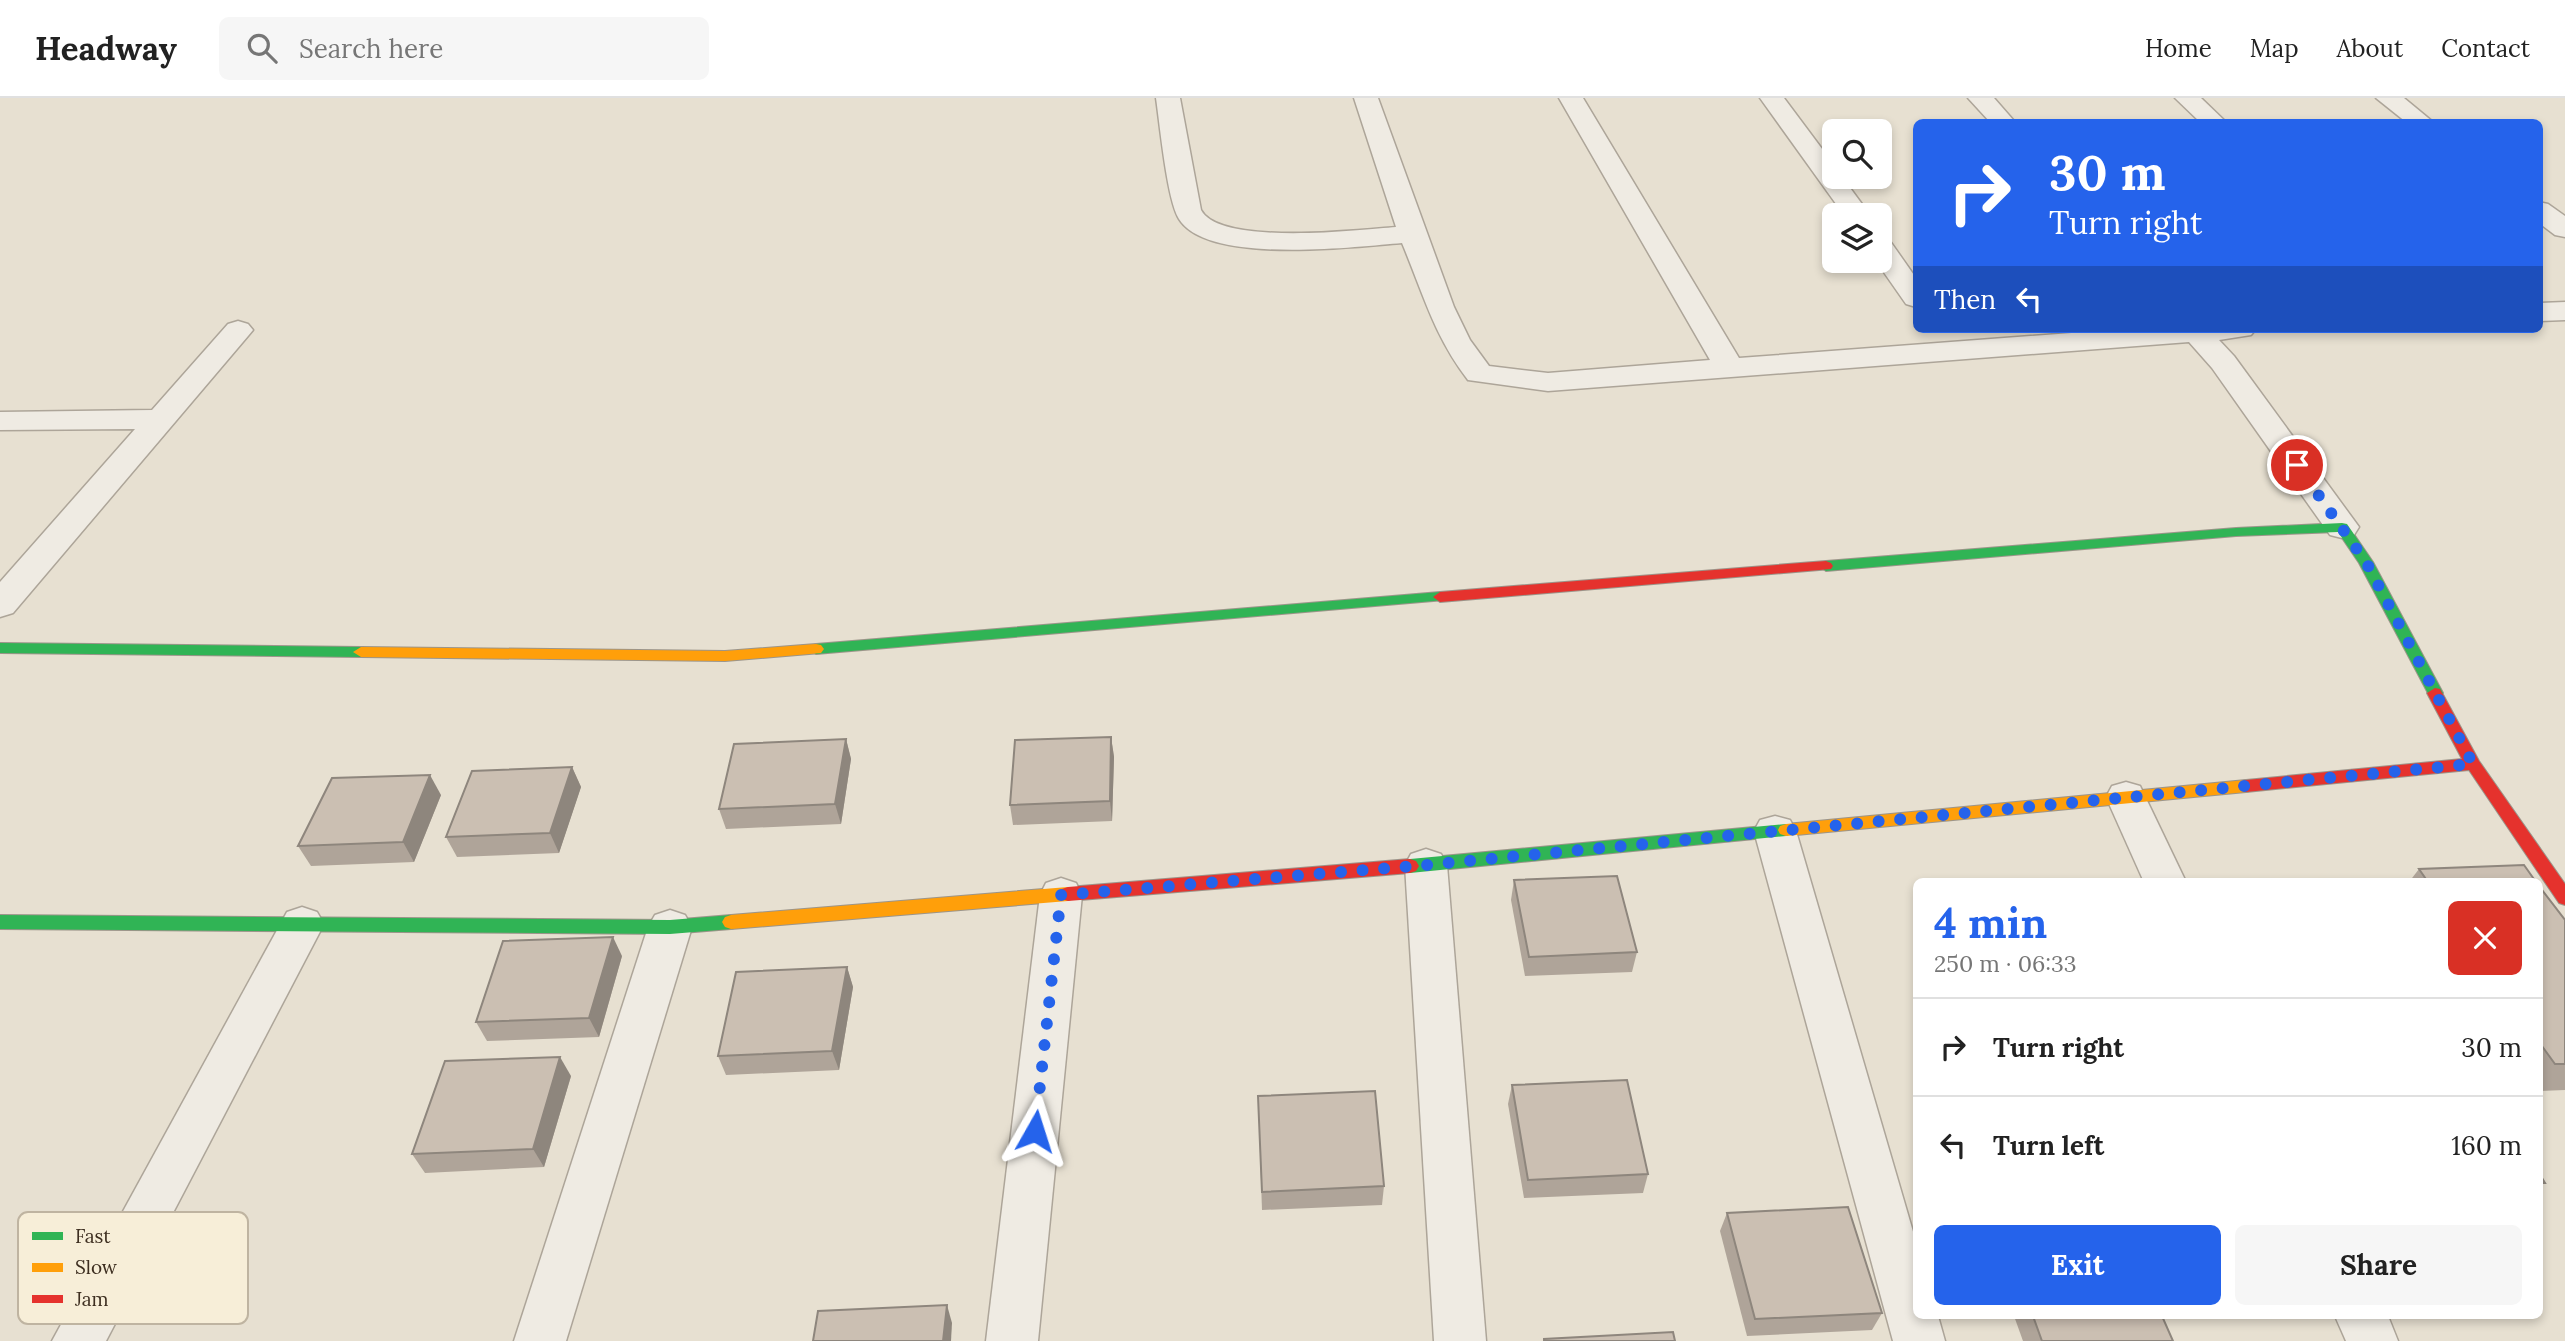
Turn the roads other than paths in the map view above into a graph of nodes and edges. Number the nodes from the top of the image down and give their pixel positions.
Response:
1 (1168, 98) edge
2 (1366, 98) edge
3 (1571, 98) edge
4 (1772, 98) edge
5 (1980, 98) edge
6 (2187, 98) edge
7 (2388, 98) edge
8 (2000, 119) edge
9 (2211, 119) edge
10 (2417, 119) edge
11 (1848, 203) edge
12 (2543, 213) edge
13 (2565, 229) edge
14 (1412, 234) junction
15 (1892, 264) edge
16 (1913, 294) edge
17 (2565, 311) edge
18 (2543, 312) edge
19 (238, 330) dead end
20 (2120, 333) edge
21 (2197, 333) edge
22 (1947, 340) edge
23 (1730, 369) junction
24 (159, 419) junction
25 (0, 421) edge
26 (2342, 527) junction
27 (0, 605) edge
28 (0, 648) edge
29 (2473, 764) junction
30 (2126, 797) junction
31 (1775, 831) junction
32 (1426, 865) junction
33 (2163, 878) edge
34 (1061, 895) junction
35 (2565, 898) edge
36 (0, 922) edge
37 (302, 924) junction
38 (670, 927) junction
39 (147, 1212) edge
40 (2362, 1319) edge
41 (87, 1324) edge
42 (78, 1341) edge
43 (540, 1341) edge
44 (1012, 1341) edge
45 (1460, 1341) edge
46 (1919, 1341) edge
47 (2372, 1341) edge

1 - 14 street
2 - 14 street
3 - 23 street
4 - 11 street
5 - 8 street
6 - 9 street
7 - 10 street
12 - 13 street
14 - 23 street
15 - 16 street
17 - 18 street
19 - 24 street
20 - 22 street
21 - 26 street
22 - 23 street
24 - 25 street
24 - 27 street
26 - 28 street
26 - 29 street
29 - 30 street
29 - 35 street
30 - 31 street
30 - 33 street
31 - 32 street
31 - 46 street
32 - 34 street
32 - 45 street
34 - 38 street
34 - 44 street
36 - 37 street
37 - 38 street
37 - 39 street
38 - 43 street
40 - 47 street
41 - 42 street

